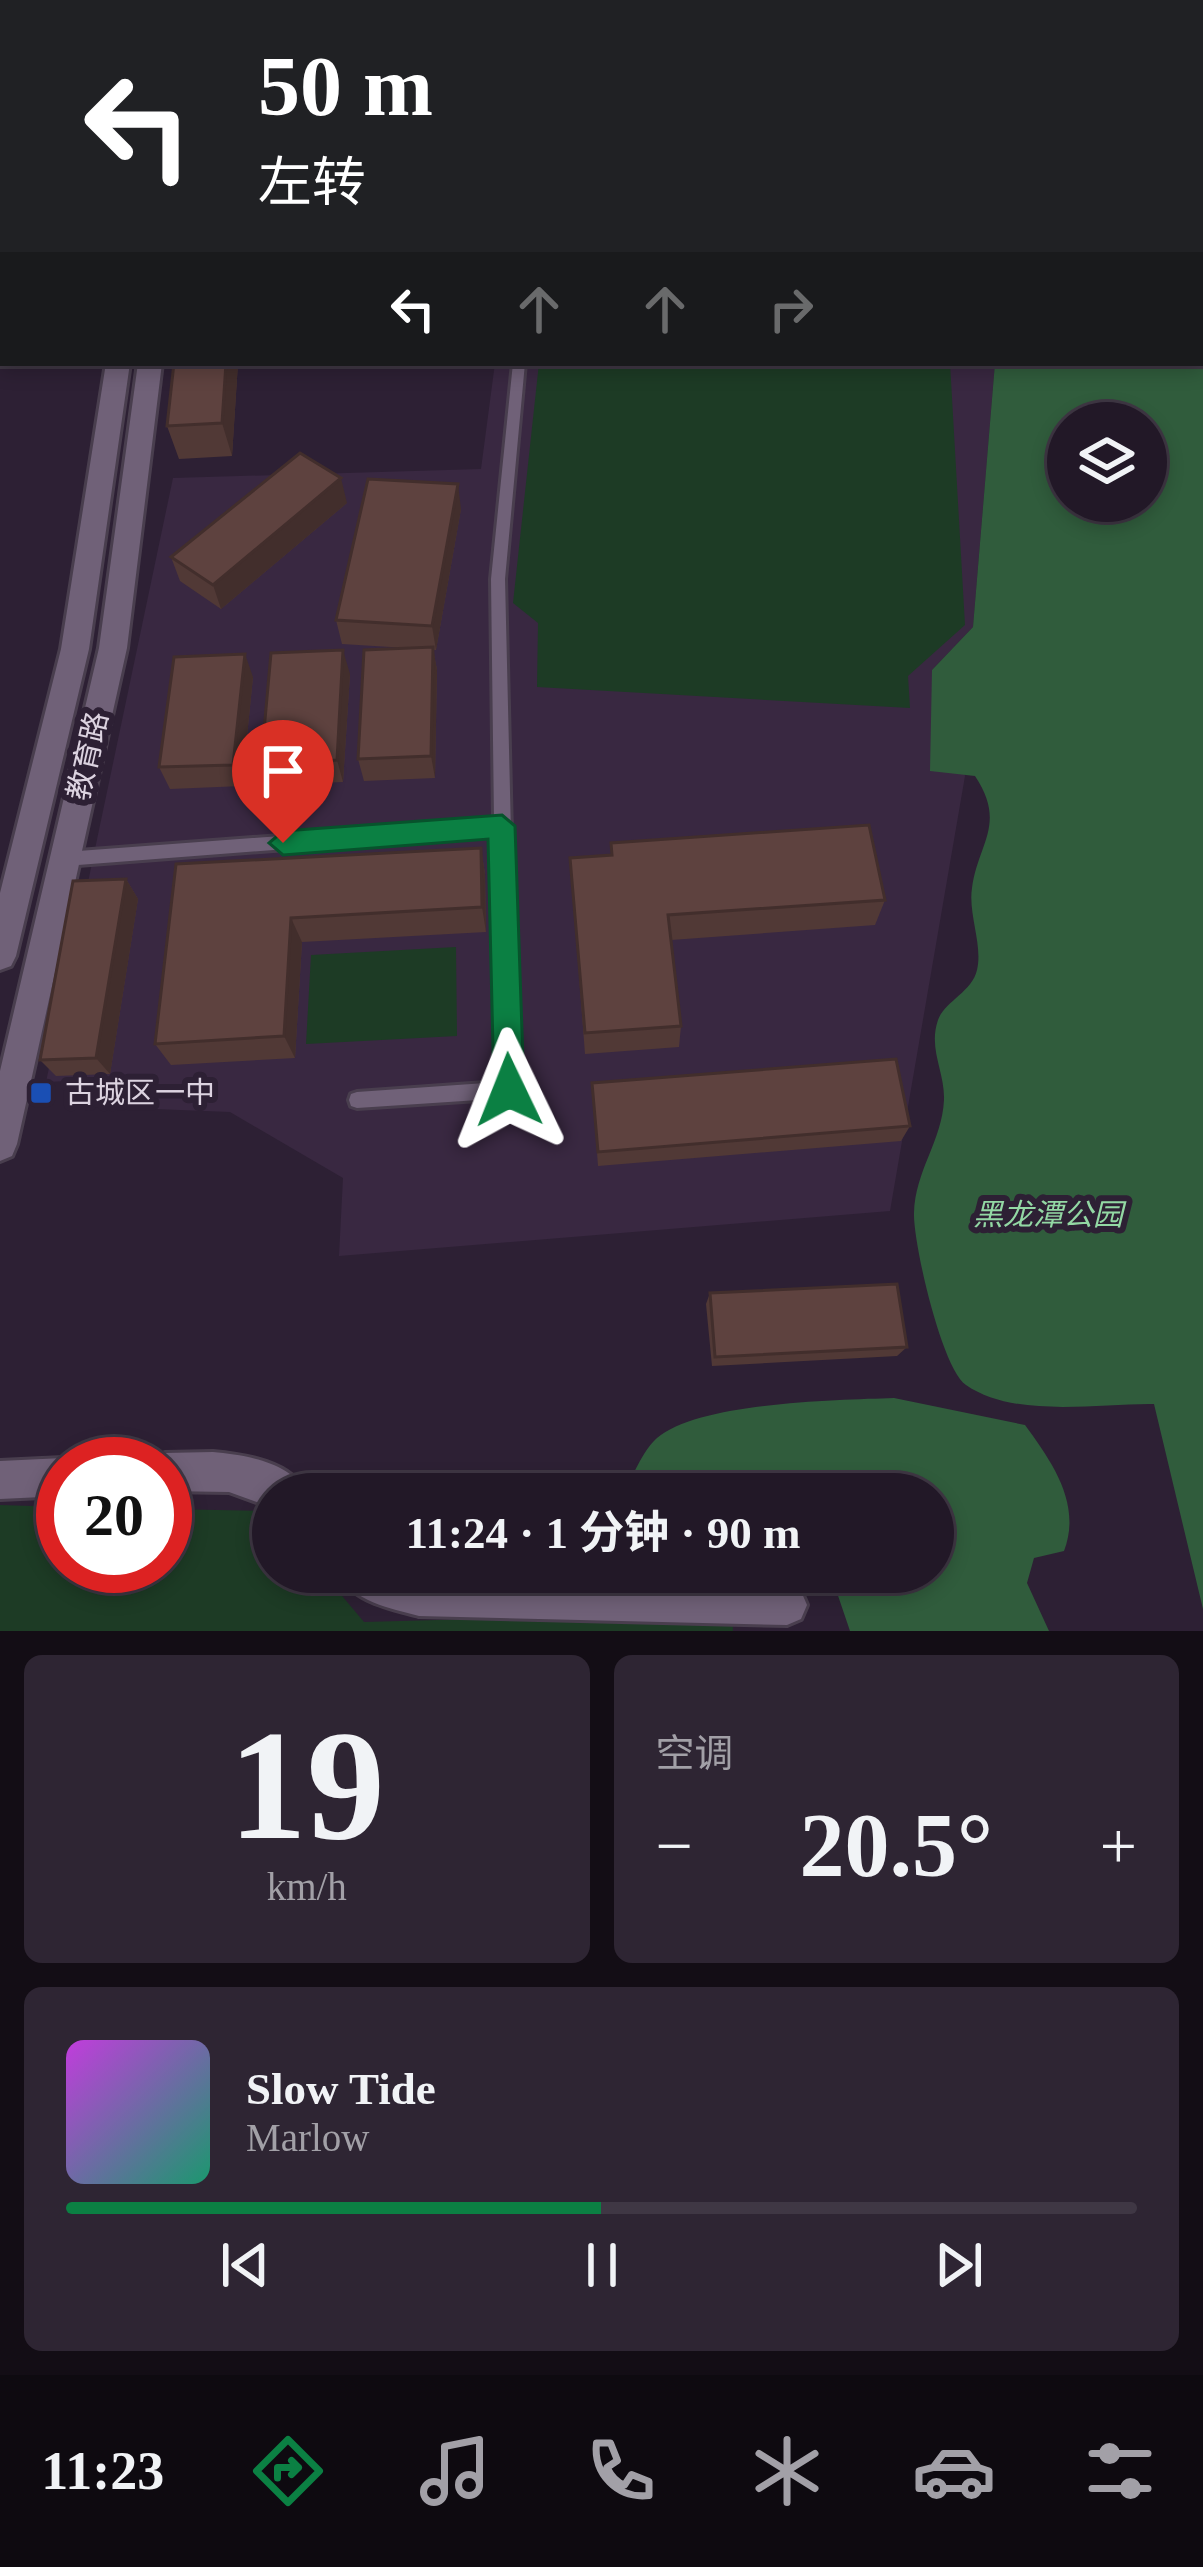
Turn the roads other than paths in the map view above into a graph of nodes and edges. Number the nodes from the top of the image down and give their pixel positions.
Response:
1 (118, 366) edge
2 (150, 366) edge
3 (519, 366) edge
4 (502, 826) junction
5 (64, 859) junction
6 (0, 956) edge
7 (357, 1100) dead end
8 (0, 1144) edge
9 (192, 1471) edge
10 (252, 1477) edge
11 (36, 1478) edge
12 (0, 1480) edge
13 (408, 1593) edge
14 (787, 1605) dead end

1 - 6 street, 教育路
2 - 5 street, 教育路
3 - 4 lane
4 - 5 lane
4 - 7 lane
5 - 8 street, 教育路
9 - 10 street
11 - 12 street
13 - 14 street

